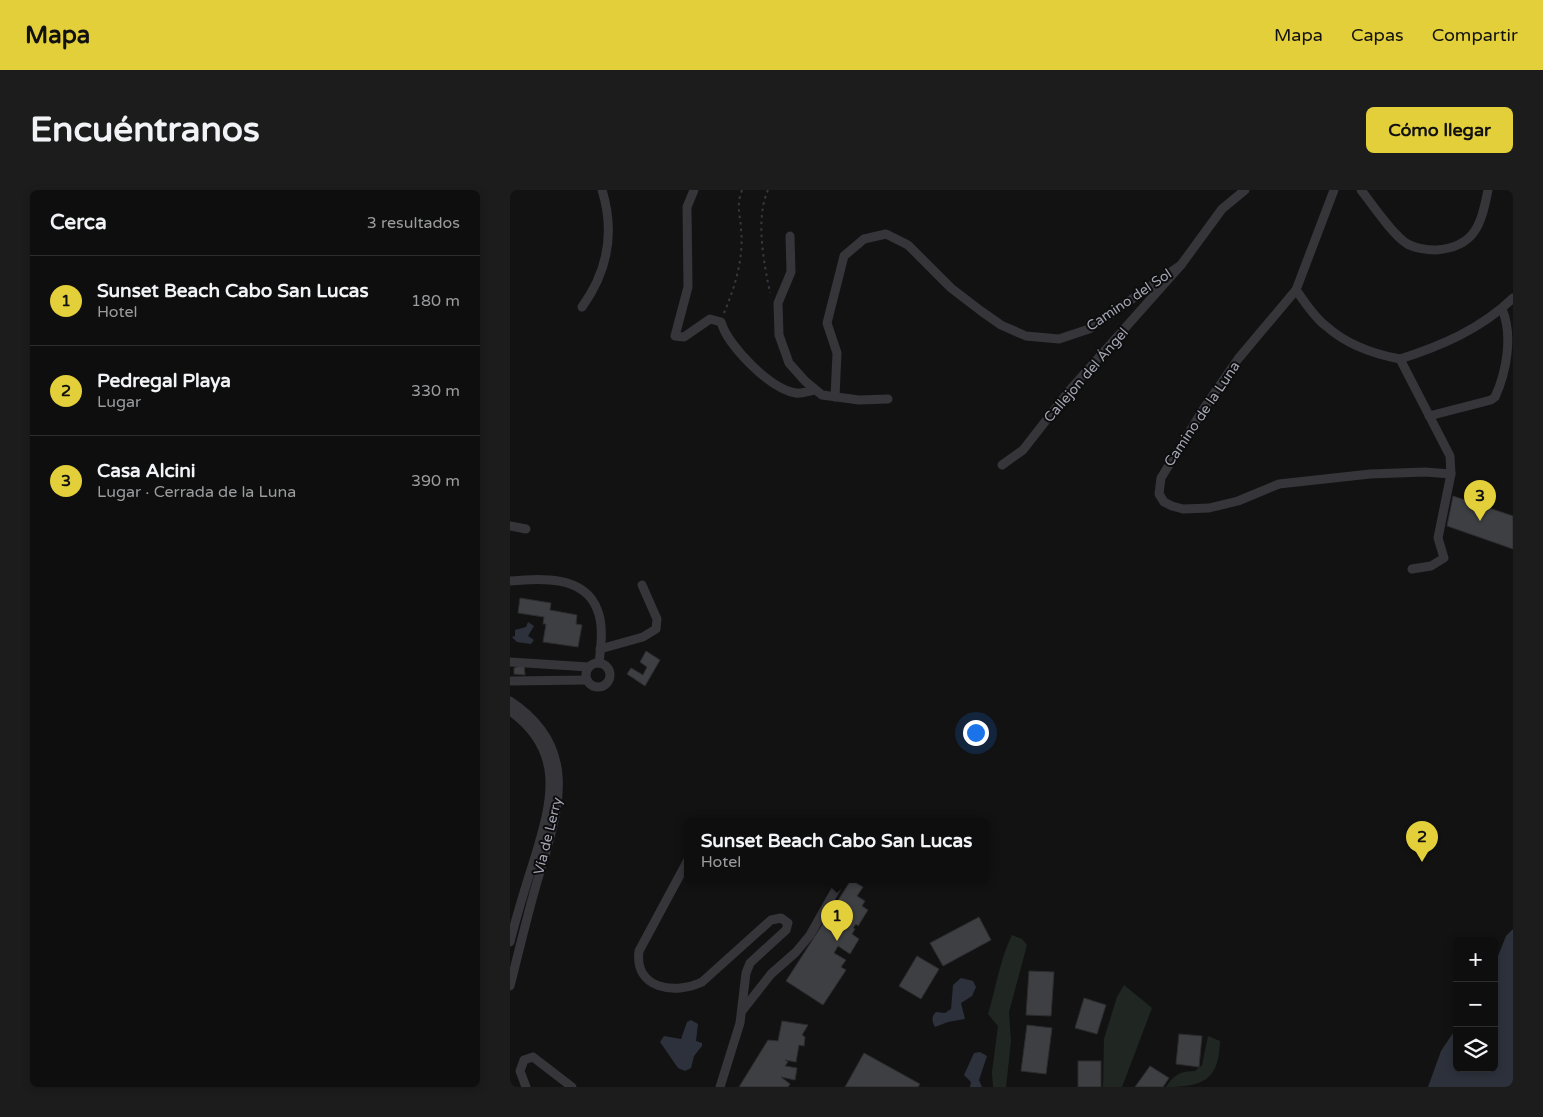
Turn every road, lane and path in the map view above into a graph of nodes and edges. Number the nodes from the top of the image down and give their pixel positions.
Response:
1 (602, 190) edge
2 (694, 190) edge
3 (742, 190) edge
4 (768, 190) edge
5 (1245, 190) edge
6 (1334, 190) edge
7 (1360, 190) edge
8 (1488, 190) edge
9 (790, 236) dead end
10 (1182, 265) junction
11 (1296, 290) junction
12 (770, 293) dead end
13 (1513, 298) edge
14 (582, 307) dead end
15 (1502, 309) junction
16 (721, 322) junction
17 (1400, 359) junction
18 (815, 390) junction
19 (834, 397) junction
20 (888, 400) dead end
21 (1429, 416) junction
22 (1002, 465) dead end
23 (1451, 474) junction
24 (510, 526) edge
25 (526, 529) dead end
26 (1412, 568) dead end
27 (510, 581) edge
28 (642, 585) dead end
29 (600, 649) junction
30 (510, 662) edge
31 (599, 663) junction
32 (589, 667) junction
33 (587, 680) junction
34 (510, 681) edge
35 (510, 701) edge
36 (510, 711) edge
37 (553, 764) junction
38 (684, 867) edge
39 (839, 883) edge
40 (510, 942) edge
41 (510, 986) edge
42 (742, 1011) junction
43 (526, 1087) edge
44 (572, 1087) edge
45 (720, 1087) edge

1 - 14 street
2 - 16 street
3 - 16 path
4 - 12 path
5 - 10 street, Callejon del Ángel
6 - 11 street, Camino de la Luna
7 - 8 street
9 - 18 street
10 - 19 street, Camino del Sol
10 - 22 street, Callejon del Ángel
11 - 17 street
11 - 23 street, Camino de la Luna
13 - 15 street
15 - 17 street
15 - 21 street
16 - 18 street
17 - 21 street
18 - 19 street
19 - 20 street
21 - 23 street
23 - 26 street
24 - 25 street
27 - 29 street
28 - 29 street
29 - 31 street
30 - 32 street
31 - 32 street
31 - 33 street
32 - 33 street
33 - 34 street
35 - 37 street, Vía de Lerry
36 - 37 street, Vía de Lerry
37 - 40 street, Vía de Lerry
37 - 41 street, Vía de Lerry
38 - 42 street
39 - 42 street
42 - 45 street
43 - 44 street

